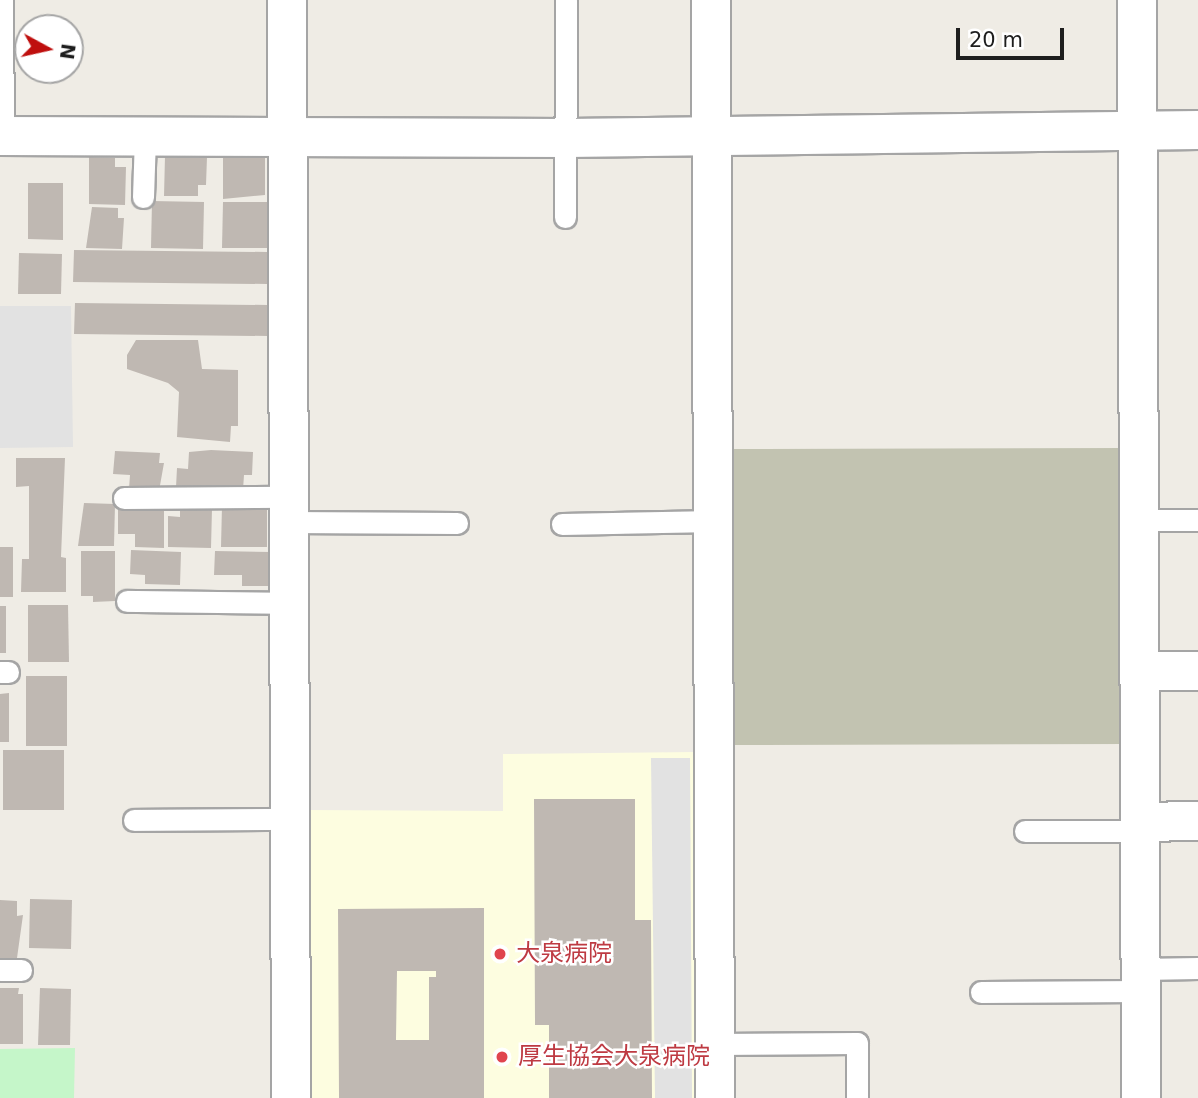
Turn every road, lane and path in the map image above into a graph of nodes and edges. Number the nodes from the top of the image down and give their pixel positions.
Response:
1 (2, 0) edge
2 (287, 0) edge
3 (566, 0) edge
4 (711, 0) edge
5 (1138, 0) edge
6 (1138, 130) junction
7 (1198, 130) edge
8 (2, 136) edge
9 (145, 137) junction
10 (712, 137) junction
11 (567, 138) junction
12 (287, 139) junction
13 (143, 197) dead end
14 (565, 217) dead end
15 (124, 498) dead end
16 (287, 510) junction
17 (1139, 520) junction
18 (1198, 520) edge
19 (715, 521) junction
20 (457, 523) dead end
21 (562, 524) dead end
22 (127, 601) dead end
23 (288, 603) junction
24 (1140, 671) junction
25 (1198, 671) edge
26 (290, 819) junction
27 (134, 820) dead end
28 (1198, 821) edge
29 (1140, 826) junction
30 (1025, 831) dead end
31 (1198, 968) edge
32 (1140, 980) junction
33 (981, 992) dead end
34 (715, 1044) junction
35 (291, 1098) edge
36 (715, 1098) edge
37 (858, 1098) edge
38 (1141, 1098) edge

1 - 8 lane
2 - 12 street
3 - 11 lane
4 - 10 street
5 - 6 street
6 - 7 street
6 - 10 street
6 - 17 street
8 - 9 street
9 - 12 street
9 - 13 lane
10 - 11 street
10 - 19 street
11 - 12 street
11 - 14 lane
12 - 16 street
15 - 16 lane
16 - 20 lane
16 - 23 street
17 - 18 lane
17 - 24 street
19 - 21 lane
19 - 34 street
22 - 23 lane
23 - 26 street
24 - 25 street
24 - 29 street
26 - 27 lane
26 - 35 street
28 - 29 street
29 - 30 lane
29 - 32 street
31 - 32 lane
32 - 33 lane
32 - 38 street
34 - 36 street
34 - 37 lane

